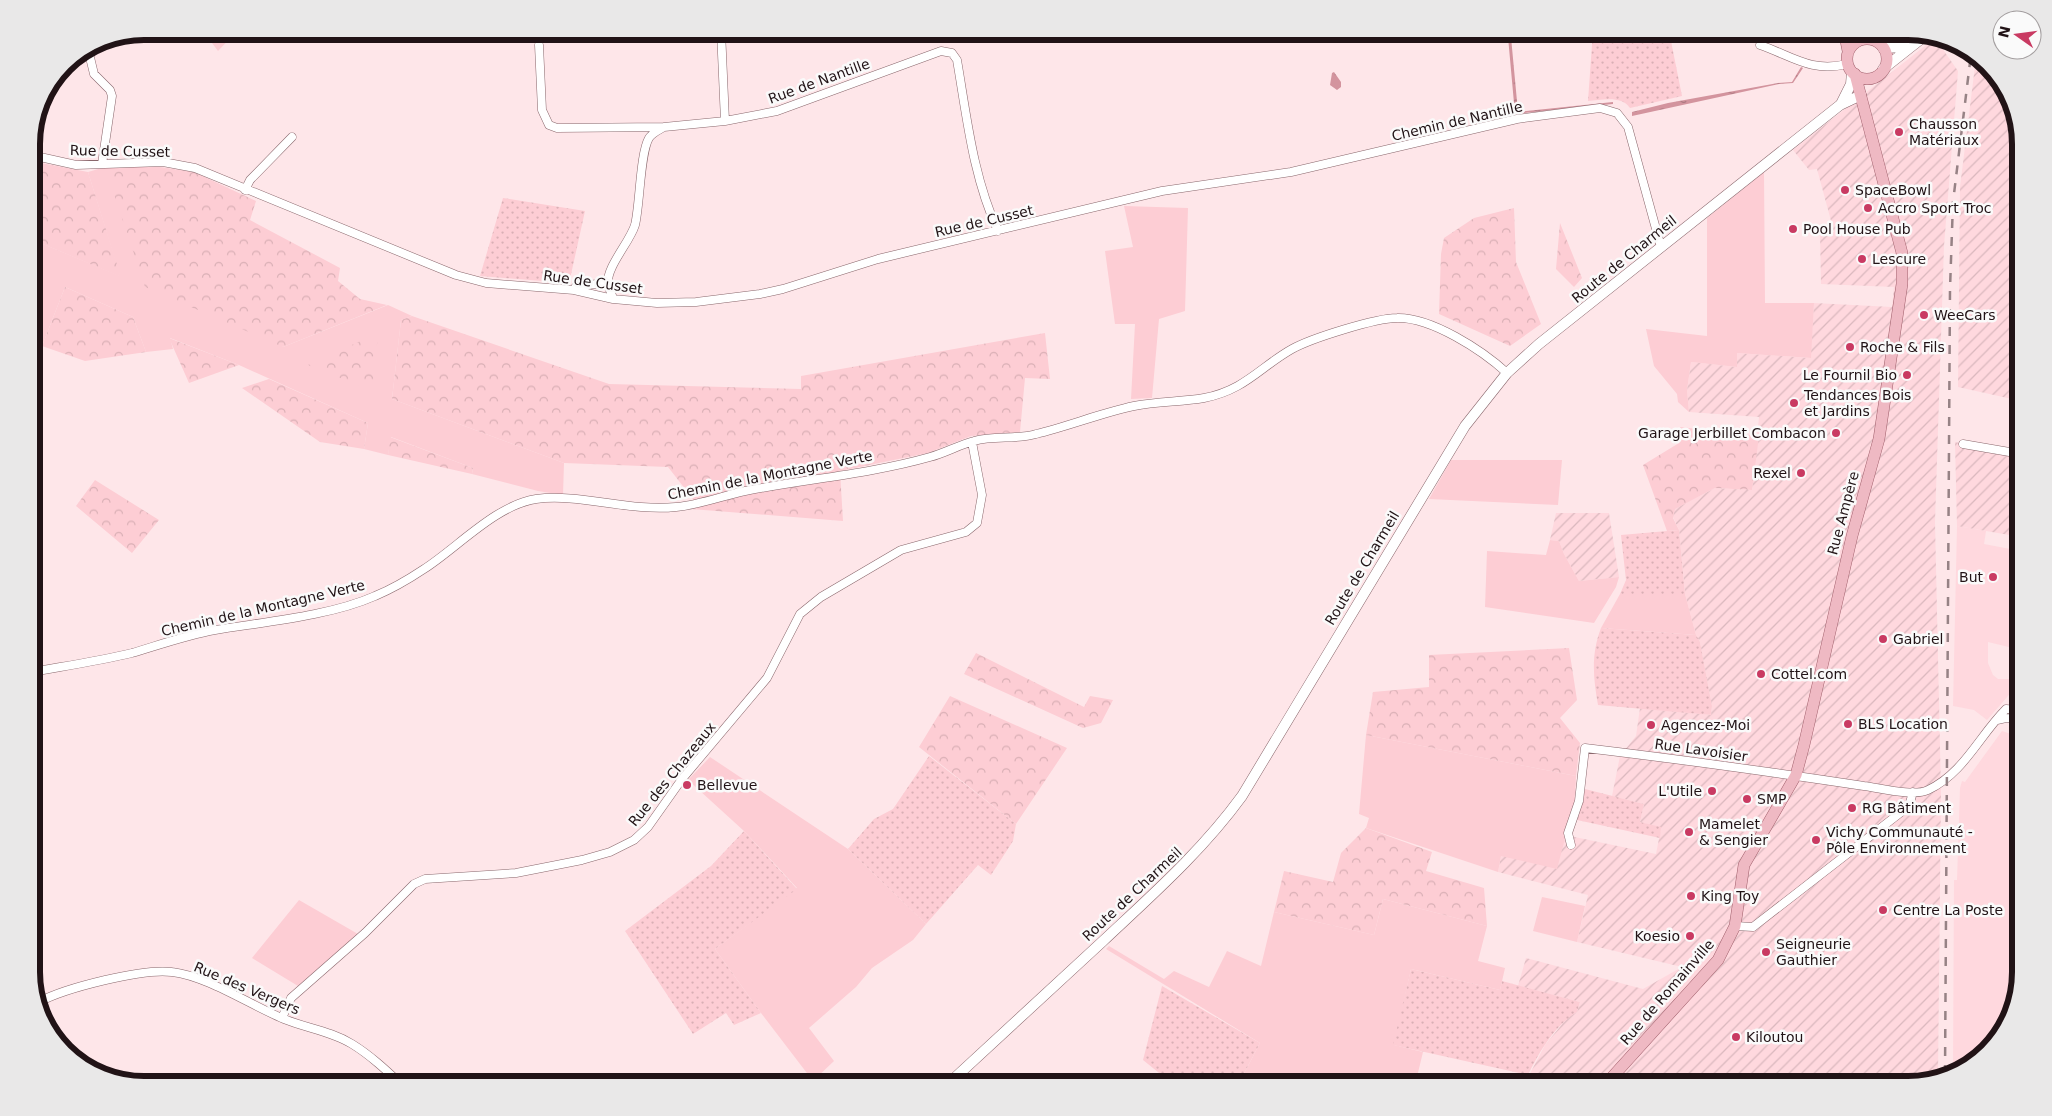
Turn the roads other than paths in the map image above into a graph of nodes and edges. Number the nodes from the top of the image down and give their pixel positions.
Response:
1 (722, 40) edge
2 (1846, 40) edge
3 (1860, 40) edge
4 (1874, 40) edge
5 (1919, 41) edge
6 (1920, 41) edge
7 (539, 45) dead end
8 (1760, 45) dead end
9 (1884, 48) junction
10 (1848, 51) junction
11 (90, 55) edge
12 (1852, 70) junction
13 (1883, 70) junction
14 (1872, 78) junction
15 (1861, 95) junction
16 (1840, 105) junction
17 (1865, 113) junction
18 (726, 121) junction
19 (636, 126) junction
20 (664, 127) junction
21 (292, 137) dead end
22 (649, 139) junction
23 (40, 157) edge
24 (102, 164) junction
25 (245, 190) junction
26 (1162, 191) joint
27 (998, 231) junction
28 (1661, 247) junction
29 (608, 282) junction
30 (574, 290) junction
31 (613, 299) junction
32 (1507, 373) junction
33 (972, 442) junction
34 (1963, 444) dead end
35 (2012, 452) edge
36 (40, 670) edge
37 (2012, 714) edge
38 (2012, 715) edge
39 (1997, 720) junction
40 (1796, 775) junction
41 (1913, 792) junction
42 (1570, 845) dead end
43 (1735, 926) junction
44 (44, 1000) edge
45 (282, 1018) junction
46 (392, 1076) edge
47 (957, 1076) edge
48 (1613, 1076) edge

1 - 18 street
2 - 10 main road
3 - 10 main road
4 - 9 main road
5 - 9 main road
6 - 13 main road
7 - 19 street, Rue de Nantille
8 - 12 street
9 - 13 main road
10 - 12 main road
11 - 24 street
12 - 14 main road
12 - 15 main road, Rue Ampère
12 - 16 main road, Route de Charmeil
13 - 14 main road
14 - 15 main road
15 - 16 main road, Route de Charmeil
15 - 17 main road, Rue Ampère
16 - 17 main road
16 - 28 main road, Route de Charmeil
17 - 40 main road, Rue Ampère
18 - 20 street, Rue de Nantille
18 - 27 street, Rue de Nantille
19 - 20 street, Rue de Nantille
19 - 22 street
20 - 22 street
21 - 25 street
22 - 29 street
23 - 24 street, Rue de Cusset
24 - 25 street, Rue de Cusset
25 - 30 street, Rue de Cusset
26 - 27 street, Rue de Cusset
26 - 28 street, Chemin de Nantille
27 - 31 street, Rue de Cusset
28 - 32 main road, Route de Charmeil
29 - 30 street
29 - 31 street
30 - 31 street, Rue de Cusset
32 - 33 street, Chemin de la Montagne Verte
32 - 47 main road, Route de Charmeil
33 - 36 street, Chemin de la Montagne Verte
33 - 45 street, Rue des Chazeaux
34 - 35 street
37 - 39 street
38 - 39 street
39 - 41 street
40 - 41 street, Rue Lavoisier
40 - 42 street, Rue Lavoisier
40 - 43 main road, Rue Ampère
41 - 43 street
43 - 48 main road, Rue de Romainville
44 - 45 street, Rue des Vergers
45 - 46 street, Rue des Vergers

